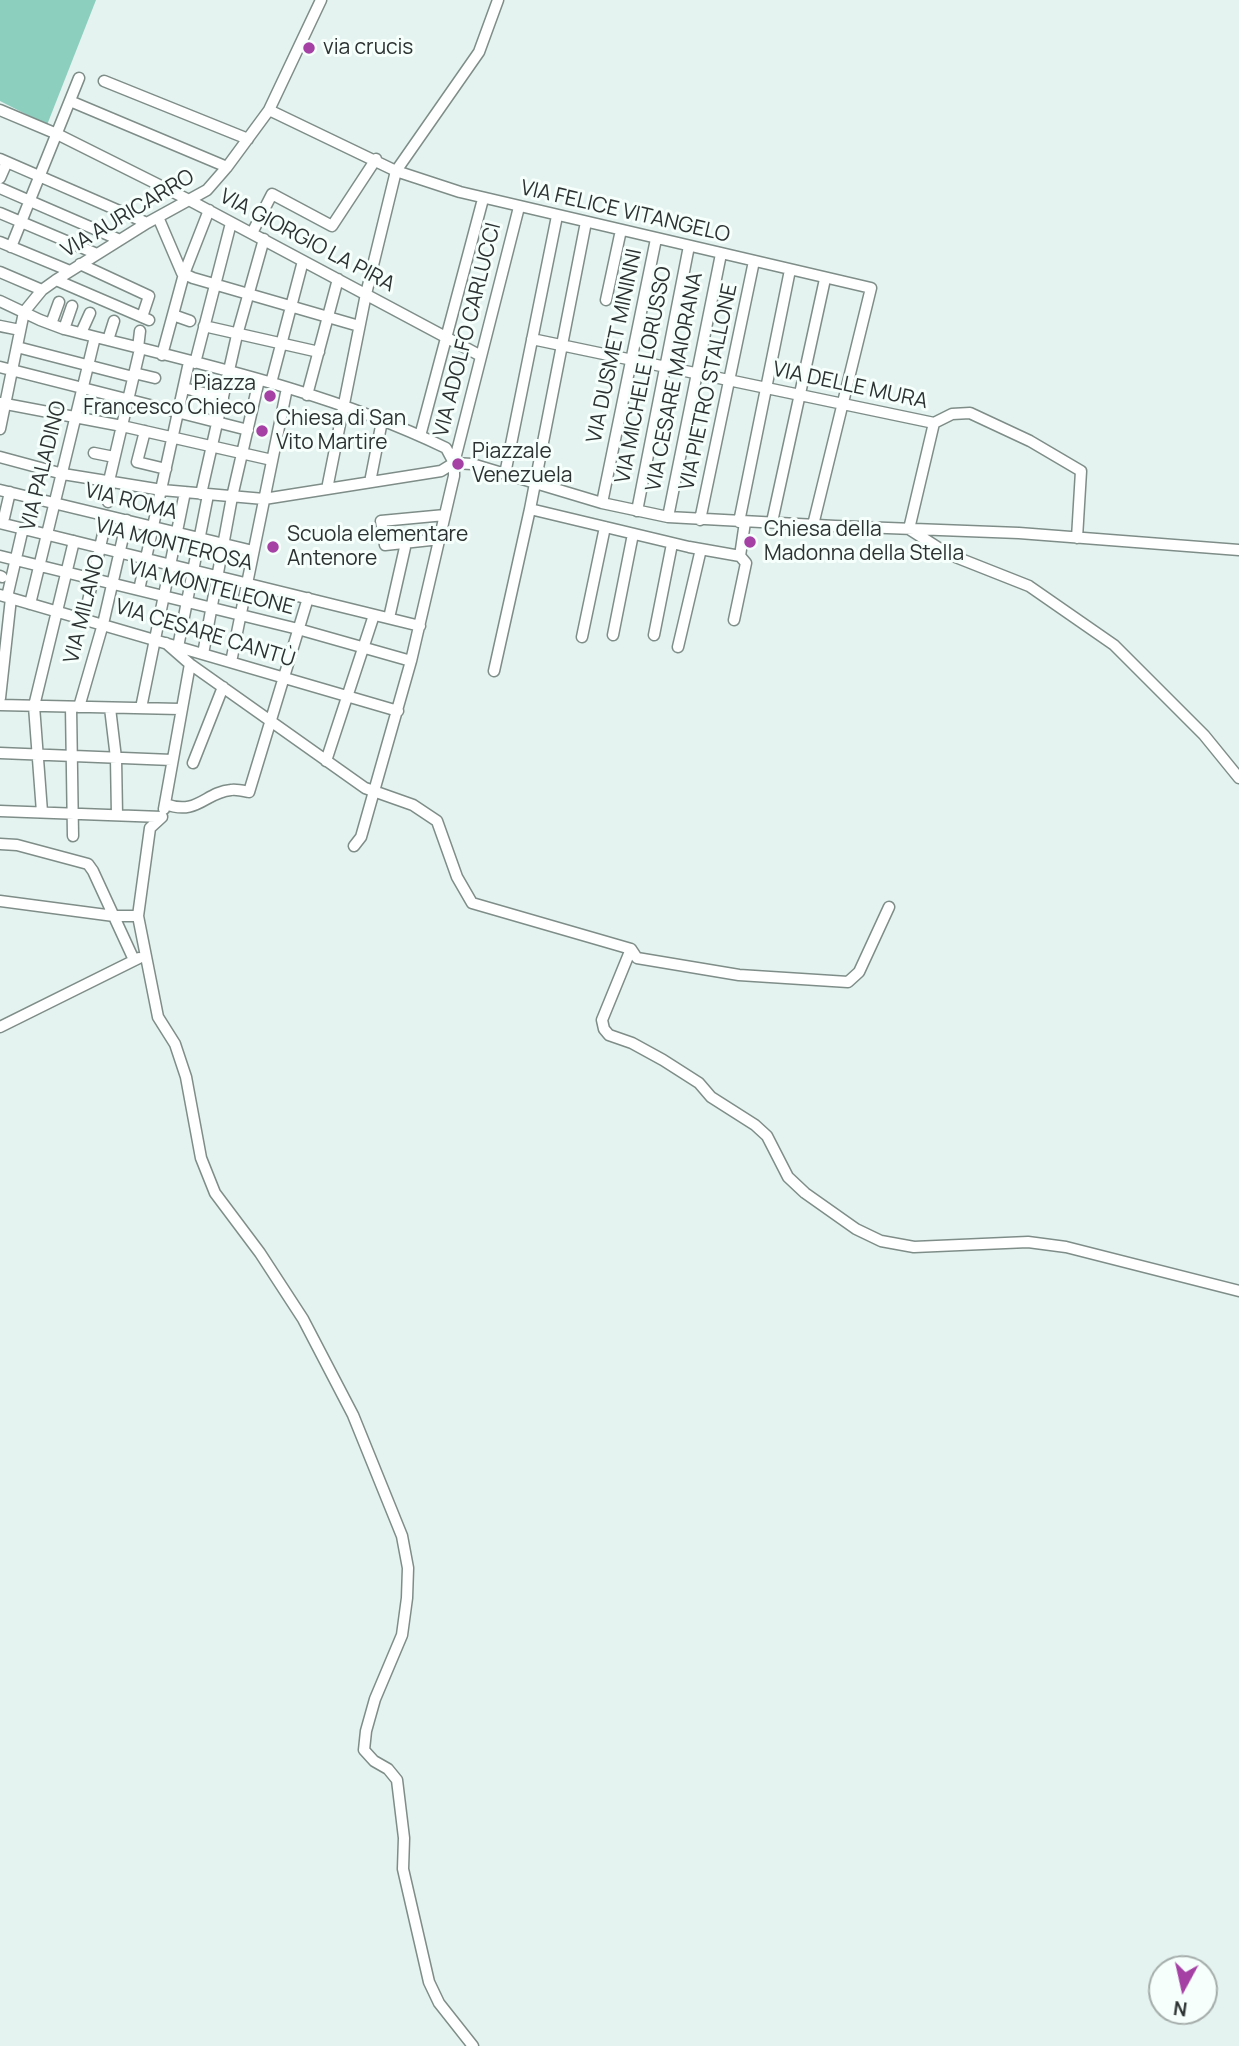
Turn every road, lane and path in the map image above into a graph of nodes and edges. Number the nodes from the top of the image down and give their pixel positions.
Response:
1 (321, 0) edge
2 (498, 0) edge
3 (79, 78) dead end
4 (104, 81) dead end
5 (70, 101) junction
6 (0, 110) edge
7 (269, 110) junction
8 (57, 134) junction
9 (248, 139) junction
10 (376, 159) junction
11 (4, 161) edge
12 (227, 167) junction
13 (396, 171) junction
14 (41, 176) junction
15 (0, 178) edge
16 (0, 188) edge
17 (483, 199) junction
18 (189, 200) junction
19 (31, 201) junction
20 (519, 207) junction
21 (209, 210) junction
22 (0, 213) edge
23 (557, 216) junction
24 (152, 220) junction
25 (22, 222) junction
26 (586, 222) junction
27 (231, 223) junction
28 (621, 230) junction
29 (252, 233) junction
30 (264, 239) junction
31 (656, 239) junction
32 (120, 240) junction
33 (5, 244) edge
34 (689, 246) junction
35 (97, 254) junction
36 (720, 254) junction
37 (303, 261) junction
38 (754, 261) junction
39 (80, 264) junction
40 (790, 270) junction
41 (70, 271) junction
42 (0, 272) edge
43 (184, 274) junction
44 (56, 279) junction
45 (338, 279) junction
46 (825, 279) junction
47 (215, 284) junction
48 (42, 290) junction
49 (248, 294) junction
50 (366, 294) junction
51 (606, 300) dead end
52 (0, 301) edge
53 (59, 302) dead end
54 (72, 306) dead end
55 (292, 307) junction
56 (24, 312) junction
57 (90, 313) dead end
58 (173, 315) junction
59 (328, 317) junction
60 (114, 320) dead end
61 (190, 321) dead end
62 (51, 324) junction
63 (204, 326) junction
64 (359, 326) junction
65 (1, 328) edge
66 (64, 329) junction
67 (20, 330) junction
68 (141, 331) dead end
69 (82, 333) junction
70 (237, 333) junction
71 (95, 337) junction
72 (447, 337) junction
73 (532, 339) junction
74 (108, 340) junction
75 (282, 344) junction
76 (563, 345) junction
77 (17, 347) junction
78 (139, 348) junction
79 (318, 352) junction
80 (162, 355) junction
81 (481, 356) junction
82 (631, 360) junction
83 (192, 363) junction
84 (89, 365) junction
85 (665, 366) junction
86 (0, 367) edge
87 (12, 370) junction
88 (228, 372) junction
89 (697, 374) junction
90 (134, 375) junction
91 (155, 378) dead end
92 (259, 380) junction
93 (731, 381) junction
94 (271, 383) junction
95 (83, 388) junction
96 (184, 388) junction
97 (287, 388) junction
98 (765, 388) junction
99 (801, 394) junction
100 (307, 395) junction
101 (223, 398) junction
102 (128, 400) junction
103 (3, 403) edge
104 (844, 403) junction
105 (342, 406) junction
106 (178, 412) junction
107 (76, 417) junction
108 (382, 421) junction
109 (217, 422) junction
110 (934, 423) junction
111 (122, 426) junction
112 (0, 429) edge
113 (248, 430) junction
114 (145, 431) junction
115 (420, 436) junction
116 (173, 437) junction
117 (212, 446) junction
118 (94, 453) dead end
119 (243, 453) junction
120 (0, 457) edge
121 (114, 457) junction
122 (272, 460) junction
123 (454, 463) junction
124 (166, 469) junction
125 (62, 474) junction
126 (505, 474) junction
127 (109, 481) junction
128 (370, 482) junction
129 (535, 483) junction
130 (162, 489) junction
131 (327, 489) junction
132 (5, 491) edge
133 (185, 492) junction
134 (205, 494) junction
135 (232, 497) junction
136 (264, 499) junction
137 (56, 502) junction
138 (108, 502) dead end
139 (602, 503) junction
140 (530, 509) junction
141 (637, 511) junction
142 (445, 515) junction
143 (107, 516) junction
144 (667, 517) junction
145 (127, 520) junction
146 (700, 520) junction
147 (2, 521) edge
148 (742, 522) junction
149 (772, 522) junction
150 (813, 525) junction
151 (153, 527) junction
152 (605, 527) junction
153 (23, 528) junction
154 (909, 529) junction
155 (176, 533) junction
156 (47, 534) junction
157 (633, 534) junction
158 (1077, 538) junction
159 (199, 539) junction
160 (440, 539) junction
161 (74, 541) junction
162 (406, 543) junction
163 (672, 544) junction
164 (223, 545) junction
165 (100, 547) junction
166 (701, 549) junction
167 (1239, 550) edge
168 (253, 551) junction
169 (120, 552) junction
170 (0, 556) edge
171 (740, 556) junction
172 (147, 558) junction
173 (16, 559) junction
174 (170, 564) junction
175 (40, 565) junction
176 (193, 569) junction
177 (66, 572) junction
178 (218, 575) junction
179 (93, 579) junction
180 (247, 583) junction
181 (112, 584) junction
182 (139, 590) junction
183 (163, 596) junction
184 (6, 597) edge
185 (308, 598) junction
186 (187, 602) junction
187 (30, 604) junction
188 (211, 608) junction
189 (57, 611) junction
190 (241, 615) junction
191 (374, 615) junction
192 (84, 618) junction
193 (389, 618) junction
194 (734, 620) dead end
195 (103, 624) junction
196 (420, 626) junction
197 (298, 629) junction
198 (613, 635) dead end
199 (654, 635) dead end
200 (582, 637) dead end
201 (153, 640) junction
202 (172, 645) junction
203 (678, 647) dead end
204 (363, 648) junction
205 (203, 654) junction
206 (411, 661) junction
207 (231, 662) junction
208 (190, 663) junction
209 (494, 671) dead end
210 (284, 677) junction
211 (223, 687) junction
212 (348, 696) junction
213 (0, 698) edge
214 (0, 705) edge
215 (33, 706) junction
216 (75, 707) junction
217 (110, 708) junction
218 (141, 708) junction
219 (180, 709) junction
220 (398, 711) junction
221 (271, 721) junction
222 (0, 753) edge
223 (38, 755) junction
224 (72, 756) junction
225 (116, 758) junction
226 (172, 760) junction
227 (326, 761) junction
228 (193, 763) dead end
229 (1239, 778) edge
230 (374, 792) junction
231 (165, 804) junction
232 (0, 811) edge
233 (42, 812) junction
234 (73, 814) junction
235 (117, 815) junction
236 (162, 817) junction
237 (73, 836) dead end
238 (0, 844) edge
239 (354, 846) dead end
240 (0, 901) edge
241 (889, 907) dead end
242 (114, 916) junction
243 (138, 916) junction
244 (631, 949) junction
245 (139, 958) junction
246 (0, 1027) edge
247 (1239, 1291) edge
248 (473, 2046) edge

1 - 7 street, VIA AURICARRO
2 - 13 street
3 - 5 street
4 - 9 street
5 - 8 street
5 - 12 street
6 - 8 street, VIA GIORGIO LA PIRA
7 - 9 street, VIA AURICARRO
7 - 10 street, VIA FELICE VITANGELO
8 - 14 street
8 - 18 street, VIA GIORGIO LA PIRA
9 - 12 street, VIA AURICARRO
10 - 13 street, VIA FELICE VITANGELO
10 - 29 street
11 - 14 street
11 - 15 street
12 - 18 street, VIA AURICARRO
13 - 17 street, VIA FELICE VITANGELO
13 - 50 street
14 - 19 street
14 - 24 street
16 - 19 street
17 - 20 street, VIA FELICE VITANGELO
17 - 72 street
18 - 21 street, VIA GIORGIO LA PIRA
18 - 24 street, VIA AURICARRO
19 - 25 street
19 - 32 street
20 - 23 street, VIA FELICE VITANGELO
20 - 81 street, VIA ADOLFO CARLUCCI
21 - 27 street, VIA GIORGIO LA PIRA
21 - 43 street
22 - 25 street
23 - 26 street, VIA FELICE VITANGELO
23 - 73 street
24 - 32 street, VIA AURICARRO
24 - 43 street
25 - 33 street
25 - 35 street
26 - 28 street, VIA FELICE VITANGELO
26 - 76 street
27 - 29 street, VIA GIORGIO LA PIRA
27 - 47 street
28 - 31 street, VIA FELICE VITANGELO
28 - 51 street
29 - 30 street, VIA GIORGIO LA PIRA
30 - 37 street, VIA GIORGIO LA PIRA
30 - 49 street
31 - 34 street, VIA FELICE VITANGELO
31 - 82 street, VIA DUSMET MININNI
32 - 35 street, VIA AURICARRO
33 - 41 street
34 - 36 street, VIA FELICE VITANGELO
34 - 85 street, VIA MICHELE LORUSSO
35 - 39 street, VIA AURICARRO
36 - 38 street, VIA FELICE VITANGELO
36 - 89 street, VIA CESARE MAIORANA
37 - 45 street, VIA GIORGIO LA PIRA
37 - 55 street
38 - 40 street, VIA FELICE VITANGELO
38 - 93 street, VIA PIETRO STALLONE
39 - 41 street, VIA AURICARRO
39 - 44 street
40 - 46 street, VIA FELICE VITANGELO
40 - 98 street
41 - 44 street, VIA AURICARRO
42 - 48 street
43 - 47 street
43 - 58 street
44 - 48 street, VIA AURICARRO
45 - 50 street, VIA GIORGIO LA PIRA
45 - 59 street
46 - 99 street
46 - 104 street, VIA FELICE VITANGELO
47 - 49 street
47 - 63 street
48 - 56 street, VIA AURICARRO
49 - 55 street
49 - 70 street
50 - 64 street
50 - 72 street, VIA GIORGIO LA PIRA
52 - 56 street
53 - 62 street
54 - 66 street
55 - 59 street
55 - 75 street
56 - 62 street
56 - 67 street, VIA AURICARRO
57 - 69 street
58 - 61 street
58 - 80 street
59 - 64 street
59 - 79 street
60 - 74 street
62 - 66 street
63 - 70 street
63 - 83 street
64 - 105 street
65 - 67 street
66 - 69 street
67 - 77 street, VIA AURICARRO
68 - 78 street
69 - 71 street
70 - 75 street
70 - 88 street
71 - 74 street
71 - 84 street, VIA PALADINO
72 - 81 street, VIA GIORGIO LA PIRA
72 - 115 street
73 - 76 street, VIA DELLE MURA
73 - 126 street
74 - 78 street
75 - 79 street
75 - 94 street
76 - 82 street, VIA DELLE MURA
76 - 129 street
77 - 84 street
77 - 87 street, VIA AURICARRO
78 - 80 street
78 - 90 street
79 - 100 street
80 - 83 street
81 - 123 street, VIA ADOLFO CARLUCCI
82 - 85 street, VIA DELLE MURA
82 - 139 street, VIA DUSMET MININNI
83 - 88 street
83 - 96 street
84 - 90 street
84 - 95 street, VIA PALADINO
85 - 89 street, VIA DELLE MURA
85 - 141 street, VIA MICHELE LORUSSO
86 - 87 street
87 - 95 street
87 - 103 street, VIA AURICARRO
88 - 92 street
88 - 101 street
89 - 93 street, VIA DELLE MURA
89 - 144 street, VIA CESARE MAIORANA
90 - 91 street
90 - 102 street
92 - 94 street
92 - 113 street
93 - 98 street, VIA DELLE MURA
93 - 146 street, VIA PIETRO STALLONE
94 - 97 street
95 - 102 street
95 - 107 street, VIA PALADINO
96 - 101 street
96 - 106 street
97 - 100 street
97 - 122 street
98 - 99 street, VIA DELLE MURA
98 - 148 street
99 - 104 street, VIA DELLE MURA
99 - 149 street
100 - 105 street
101 - 109 street
102 - 106 street
102 - 111 street
103 - 107 street
103 - 112 street, VIA AURICARRO
104 - 110 street, VIA DELLE MURA
104 - 150 street
105 - 108 street
105 - 131 street
106 - 109 street
106 - 116 street
107 - 111 street
107 - 125 street, VIA PALADINO
108 - 115 street
108 - 128 street
109 - 113 street
109 - 117 street
110 - 154 street
110 - 158 street, VIA DELLE MURA
111 - 114 street
111 - 121 street
113 - 119 street
114 - 116 street
114 - 124 street
115 - 123 street
116 - 117 street
116 - 124 street
117 - 119 street
117 - 134 street
118 - 121 street
119 - 122 street
119 - 135 street
120 - 125 street
121 - 127 street
122 - 136 street
123 - 126 street
123 - 128 street
123 - 142 street, VIA ADOLFO CARLUCCI
124 - 130 street
125 - 127 street
125 - 137 street, VIA PALADINO
126 - 129 street
127 - 130 street
127 - 138 street
128 - 131 street
129 - 139 street
129 - 140 street
130 - 133 street
130 - 151 street
131 - 136 street
132 - 137 street, VIA ROMA
132 - 147 street
133 - 134 street
133 - 155 street
134 - 135 street
134 - 159 street
135 - 136 street
135 - 164 street
136 - 168 street
137 - 143 street, VIA ROMA
137 - 156 street, VIA PALADINO
139 - 141 street
140 - 152 street
140 - 209 street
141 - 144 street
142 - 160 street, VIA ADOLFO CARLUCCI
142 - 162 street
143 - 145 street, VIA ROMA
143 - 165 street
144 - 146 street
145 - 151 street, VIA ROMA
145 - 169 street, VIA MILANO
146 - 148 street
147 - 153 street, VIA MONTEROSA
148 - 149 street
148 - 171 street
149 - 150 street
150 - 154 street
151 - 155 street, VIA ROMA
151 - 172 street
152 - 157 street
152 - 200 street
153 - 156 street, VIA MONTEROSA
153 - 173 street
154 - 158 street
154 - 229 street
155 - 159 street, VIA ROMA
155 - 174 street
156 - 161 street, VIA MONTEROSA
156 - 175 street, VIA PALADINO
157 - 163 street
157 - 198 street
158 - 167 street
159 - 164 street, VIA ROMA
159 - 176 street
160 - 162 street
160 - 196 street, VIA ADOLFO CARLUCCI
161 - 165 street, VIA MONTEROSA
161 - 177 street
162 - 193 street
163 - 166 street
163 - 199 street
164 - 168 street, VIA ROMA
164 - 178 street
165 - 169 street, VIA MONTEROSA
165 - 179 street
166 - 171 street
166 - 203 street
168 - 180 street
169 - 172 street, VIA MONTEROSA
169 - 181 street, VIA MILANO
170 - 173 street, VIA MONTELEONE
171 - 194 street
172 - 174 street, VIA MONTEROSA
172 - 182 street
173 - 175 street, VIA MONTELEONE
173 - 184 street
174 - 176 street, VIA MONTEROSA
174 - 183 street
175 - 177 street, VIA MONTELEONE
175 - 187 street, VIA PALADINO
176 - 178 street, VIA MONTEROSA
176 - 186 street
177 - 179 street, VIA MONTELEONE
177 - 189 street
178 - 180 street, VIA MONTEROSA
178 - 188 street
179 - 181 street, VIA MONTELEONE
179 - 192 street
180 - 185 street, VIA MONTEROSA
180 - 190 street
181 - 182 street, VIA MONTELEONE
181 - 195 street, VIA MILANO
182 - 183 street, VIA MONTELEONE
183 - 186 street, VIA MONTELEONE
183 - 201 street
184 - 187 street, VIA CESARE CANTÙ
184 - 213 street
185 - 191 street, VIA MONTEROSA
185 - 197 street
186 - 188 street, VIA MONTELEONE
186 - 202 street
187 - 189 street, VIA CESARE CANTÙ
188 - 190 street, VIA MONTELEONE
188 - 205 street
189 - 192 street, VIA CESARE CANTÙ
189 - 215 street
190 - 197 street, VIA MONTELEONE
190 - 207 street
191 - 193 street, VIA MONTEROSA
191 - 204 street
192 - 195 street, VIA CESARE CANTÙ
193 - 196 street, VIA MONTEROSA
195 - 201 street, VIA CESARE CANTÙ
195 - 216 street, VIA MILANO
196 - 206 street, VIA ADOLFO CARLUCCI
197 - 204 street, VIA MONTELEONE
197 - 210 street
201 - 202 street, VIA CESARE CANTÙ
201 - 218 street
202 - 205 street, VIA CESARE CANTÙ
202 - 208 street
204 - 206 street, VIA MONTELEONE
204 - 212 street
205 - 207 street, VIA CESARE CANTÙ
206 - 220 street, VIA ADOLFO CARLUCCI
207 - 210 street, VIA CESARE CANTÙ
208 - 211 street
208 - 219 street
210 - 212 street, VIA CESARE CANTÙ
210 - 221 street
211 - 221 street
211 - 228 street
212 - 220 street, VIA CESARE CANTÙ
212 - 227 street
214 - 215 street
215 - 216 street
215 - 223 street
216 - 217 street
216 - 224 street, VIA MILANO
217 - 218 street
217 - 225 street
218 - 219 street
219 - 226 street
220 - 230 street, VIA ADOLFO CARLUCCI
221 - 227 street
221 - 231 street
222 - 223 street
223 - 224 street
223 - 233 street
224 - 225 street
224 - 234 street, VIA MILANO
225 - 226 street
225 - 235 street
226 - 231 street
227 - 230 street
230 - 239 street, VIA ADOLFO CARLUCCI
230 - 244 street
231 - 236 street
232 - 233 street
233 - 234 street
234 - 235 street
234 - 237 street, VIA MILANO
235 - 236 street
236 - 243 street
238 - 242 street
240 - 242 street
241 - 244 street
242 - 243 street
242 - 245 street
243 - 245 street
244 - 247 street
245 - 246 street
245 - 248 street

